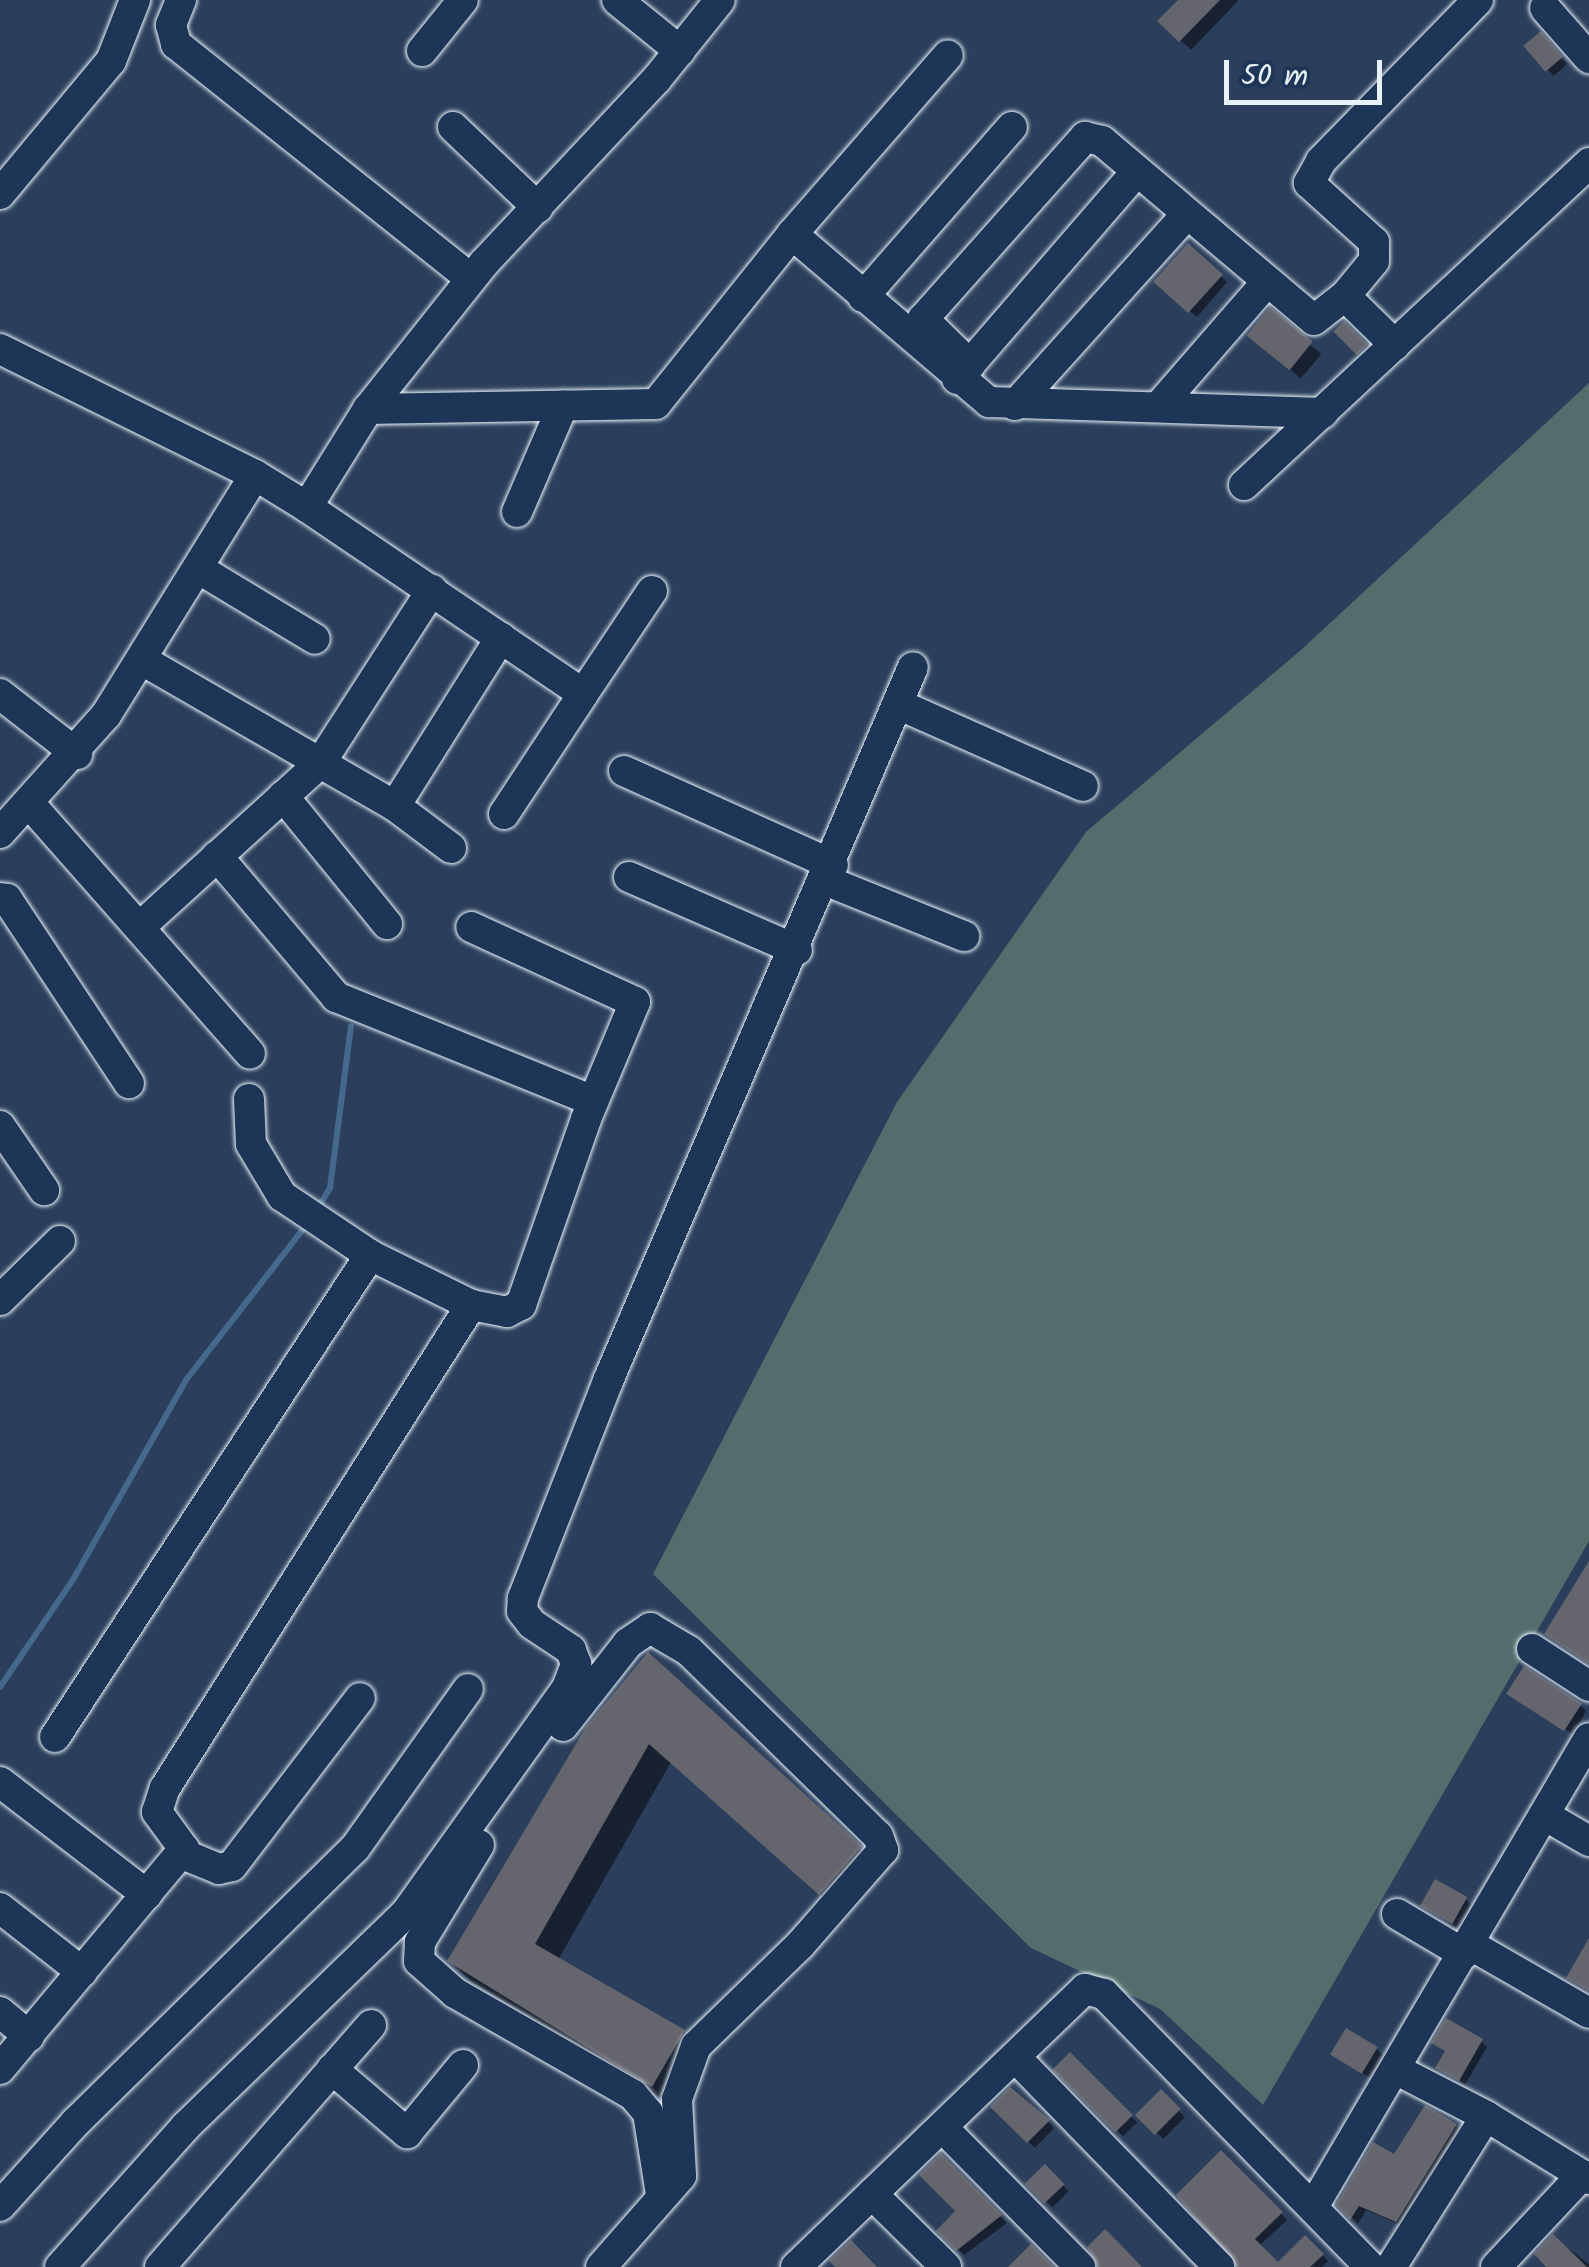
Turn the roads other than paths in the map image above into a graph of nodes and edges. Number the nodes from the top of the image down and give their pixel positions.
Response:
1 (135, 0) edge
2 (181, 0) edge
3 (464, 0) edge
4 (617, 0) edge
5 (720, 0) edge
6 (1478, 0) edge
7 (1546, 3) edge
8 (680, 51) junction
9 (422, 52) dead end
10 (948, 56) dead end
11 (1589, 58) edge
12 (453, 126) dead end
13 (1012, 126) dead end
14 (1589, 163) edge
15 (1137, 171) junction
16 (0, 194) edge
17 (538, 208) junction
18 (1179, 222) dead end
19 (792, 234) junction
20 (471, 280) junction
21 (1261, 289) dead end
22 (863, 296) junction
23 (1345, 296) junction
24 (929, 343) junction
25 (1396, 345) junction
26 (0, 349) edge
27 (964, 372) junction
28 (563, 405) junction
29 (1015, 405) junction
30 (1160, 405) junction
31 (368, 409) junction
32 (1323, 413) junction
33 (255, 474) junction
34 (1244, 485) dead end
35 (307, 507) junction
36 (517, 512) dead end
37 (199, 569) junction
38 (432, 590) junction
39 (652, 591) dead end
40 (502, 637) junction
41 (314, 639) dead end
42 (142, 660) junction
43 (913, 667) dead end
44 (0, 694) edge
45 (583, 694) junction
46 (900, 705) junction
47 (77, 754) junction
48 (321, 762) junction
49 (624, 770) dead end
50 (1083, 786) dead end
51 (283, 796) junction
52 (29, 803) junction
53 (395, 806) junction
54 (504, 814) dead end
55 (0, 833) edge
56 (451, 848) dead end
57 (217, 856) junction
58 (830, 873) junction
59 (629, 877) dead end
60 (0, 898) edge
61 (387, 924) dead end
62 (142, 925) junction
63 (472, 927) dead end
64 (964, 936) dead end
65 (797, 950) junction
66 (250, 1054) dead end
67 (130, 1083) dead end
68 (249, 1100) dead end
69 (593, 1102) junction
70 (0, 1126) edge
71 (44, 1190) dead end
72 (60, 1241) dead end
73 (370, 1254) junction
74 (0, 1300) edge
75 (471, 1305) junction
76 (1532, 1649) dead end
77 (1589, 1686) edge
78 (468, 1690) dead end
79 (360, 1698) dead end
80 (55, 1737) dead end
81 (1589, 1738) edge
82 (0, 1782) edge
83 (1546, 1816) junction
84 (1589, 1841) edge
85 (180, 1854) junction
86 (147, 1895) junction
87 (0, 1908) edge
88 (1397, 1914) dead end
89 (1466, 1949) junction
90 (82, 1972) junction
91 (0, 2012) edge
92 (1589, 2013) edge
93 (371, 2025) dead end
94 (29, 2036) junction
95 (1014, 2057) junction
96 (463, 2065) dead end
97 (0, 2069) edge
98 (332, 2070) junction
99 (1396, 2070) junction
100 (1486, 2116) junction
101 (942, 2127) junction
102 (1585, 2177) edge
103 (661, 2194) junction
104 (872, 2194) junction
105 (0, 2206) edge
106 (1312, 2208) junction
107 (60, 2267) edge
108 (160, 2267) edge
109 (601, 2267) edge
110 (796, 2267) edge
111 (946, 2267) edge
112 (1080, 2267) edge
113 (1219, 2267) edge
114 (1370, 2267) edge
115 (1391, 2267) edge
116 (1496, 2267) edge

1 - 16 street
2 - 20 street
3 - 9 street
4 - 8 street
5 - 8 street
6 - 23 street
7 - 11 street
8 - 17 street
10 - 19 street
12 - 17 street
13 - 22 street
14 - 25 street
15 - 23 street
15 - 24 street
15 - 27 street
17 - 20 street
18 - 29 street
19 - 22 street
19 - 28 street
20 - 31 street
21 - 30 street
22 - 24 street
23 - 25 street
24 - 27 street
25 - 32 street
26 - 33 street
27 - 29 street
28 - 31 street
28 - 36 street
29 - 30 street
30 - 32 street
31 - 35 street
32 - 34 street
33 - 35 street
33 - 37 street
35 - 38 street
37 - 41 street
37 - 42 street
38 - 40 street
38 - 48 street
39 - 45 street
40 - 45 street
40 - 53 street
42 - 47 street
42 - 48 street
43 - 46 street
44 - 47 street
45 - 54 street
46 - 50 street
46 - 58 street
47 - 52 street
48 - 51 street
48 - 53 street
49 - 58 street
51 - 57 street
51 - 61 street
52 - 55 street
52 - 62 street
53 - 56 street
57 - 62 street
57 - 69 street
58 - 64 street
58 - 65 street
59 - 65 street
60 - 67 street
62 - 66 street
63 - 69 street
65 - 107 street
68 - 73 street
69 - 75 street
70 - 71 street
72 - 74 street
73 - 75 street
73 - 80 street
75 - 85 street
76 - 77 street
78 - 105 street
79 - 85 street
81 - 83 street
82 - 86 street
83 - 84 street
83 - 89 street
85 - 86 street
86 - 90 street
87 - 90 street
88 - 89 street
89 - 92 street
89 - 99 street
90 - 94 street
91 - 94 street
93 - 98 street
94 - 97 street
95 - 101 street
95 - 106 street
95 - 113 street
96 - 98 street
98 - 108 street
99 - 100 street
99 - 106 street
100 - 102 street
100 - 115 street
101 - 104 street
101 - 112 street
102 - 116 street
103 - 103 street
103 - 109 street
104 - 110 street
104 - 111 street
106 - 114 street

